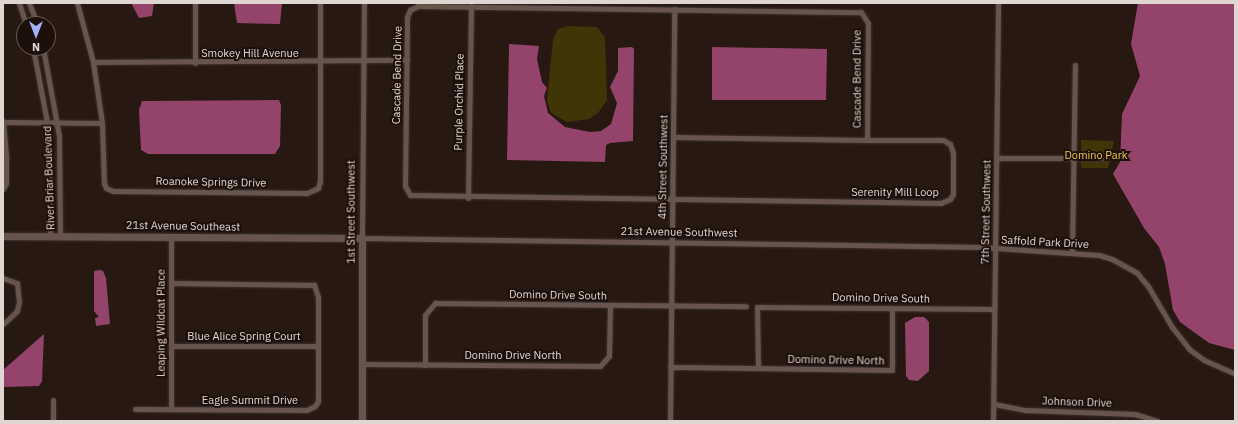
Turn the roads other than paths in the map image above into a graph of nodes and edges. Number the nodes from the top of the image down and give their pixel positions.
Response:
1 (19, 3) edge
2 (29, 3) edge
3 (77, 3) edge
4 (195, 3) edge
5 (320, 3) edge
6 (364, 3) edge
7 (998, 3) edge
8 (470, 6) junction
9 (674, 9) junction
10 (23, 16) edge
11 (33, 16) edge
12 (35, 56) edge
13 (45, 56) edge
14 (407, 60) junction
15 (93, 62) junction
16 (320, 62) junction
17 (364, 62) junction
18 (194, 63) junction
19 (1075, 65) dead end
20 (3, 122) edge
21 (47, 122) junction
22 (57, 122) junction
23 (102, 123) junction
24 (673, 137) junction
25 (867, 140) junction
26 (997, 158) junction
27 (1073, 158) junction
28 (1101, 158) dead end
29 (3, 189) edge
30 (468, 198) junction
31 (672, 200) junction
32 (3, 236) edge
33 (50, 236) junction
34 (60, 236) junction
35 (171, 237) junction
36 (362, 238) junction
37 (672, 242) junction
38 (995, 249) junction
39 (1072, 252) junction
40 (3, 278) edge
41 (171, 283) junction
42 (610, 305) junction
43 (670, 306) junction
44 (746, 306) dead end
45 (892, 309) junction
46 (994, 309) junction
47 (3, 324) edge
48 (171, 346) junction
49 (318, 346) junction
50 (362, 364) junction
51 (425, 365) junction
52 (670, 367) junction
53 (758, 368) junction
54 (1235, 374) edge
55 (53, 400) dead end
56 (994, 404) junction
57 (135, 409) dead end
58 (171, 409) junction
59 (53, 421) edge
60 (362, 421) edge
61 (670, 421) edge
62 (993, 421) edge
63 (1158, 421) edge

1 - 10 street
2 - 11 street
3 - 15 street, Roanoke Springs Drive
4 - 18 street
5 - 16 street, Roanoke Springs Drive
6 - 17 street, 1st Street Southwest
7 - 26 street, 7th Street Southwest
8 - 9 street, Cascade Bend Drive
8 - 14 street, Cascade Bend Drive
8 - 30 street, Purple Orchid Place
9 - 24 street, 4th Street Southwest
9 - 25 street, Cascade Bend Drive
12 - 21 street, River Briar Boulevard
13 - 22 street, River Briar Boulevard
14 - 17 street, Smokey Hill Avenue
14 - 30 street, Cascade Bend Drive
15 - 18 street, Smokey Hill Avenue
15 - 23 street, Roanoke Springs Drive
16 - 17 street, Smokey Hill Avenue
16 - 18 street, Smokey Hill Avenue
16 - 23 street, Roanoke Springs Drive
17 - 36 street, 1st Street Southwest
19 - 27 street
20 - 21 street
20 - 29 street
21 - 22 street
21 - 33 street, River Briar Boulevard
22 - 23 street
22 - 34 street, River Briar Boulevard
24 - 25 street, Serenity Mill Loop
24 - 31 street, 4th Street Southwest
25 - 31 street, Serenity Mill Loop
26 - 27 street
26 - 38 street, 7th Street Southwest
27 - 28 street
27 - 39 street
30 - 31 street, Cascade Bend Drive
31 - 37 street, 4th Street Southwest
32 - 33 street, 21st Avenue Southeast
33 - 34 street, 21st Avenue Southeast
34 - 35 street, 21st Avenue Southeast
35 - 36 street, 21st Avenue Southeast
35 - 41 street, Leaping Wildcat Place
36 - 37 street, 21st Avenue Southwest
36 - 50 street, 1st Street Southwest
37 - 38 street, 21st Avenue Southwest
37 - 43 street, 4th Street Southwest
38 - 39 street, Saffold Park Drive
38 - 46 street, 7th Street Southwest
39 - 54 street, Saffold Park Drive
40 - 47 street
41 - 48 street, Leaping Wildcat Place
41 - 49 street, Eagle Summit Drive
42 - 43 street, Domino Drive South
42 - 51 street, Domino Drive North
42 - 51 street, Domino Drive South
43 - 44 street, Domino Drive South
43 - 52 street, 4th Street Southwest
45 - 46 street, Domino Drive South
45 - 53 street, Domino Drive North
45 - 53 street, Domino Drive South
46 - 56 street, 7th Street Southwest
48 - 49 street, Blue Alice Spring Court
48 - 58 street, Leaping Wildcat Place
49 - 58 street, Eagle Summit Drive
50 - 51 street, Domino Drive North
50 - 60 street, 1st Street Southwest
52 - 53 street, Domino Drive North
52 - 61 street, 4th Street Southwest
55 - 59 street
56 - 62 street, 7th Street Southwest
56 - 63 street, Johnson Drive
57 - 58 street, Eagle Summit Drive

